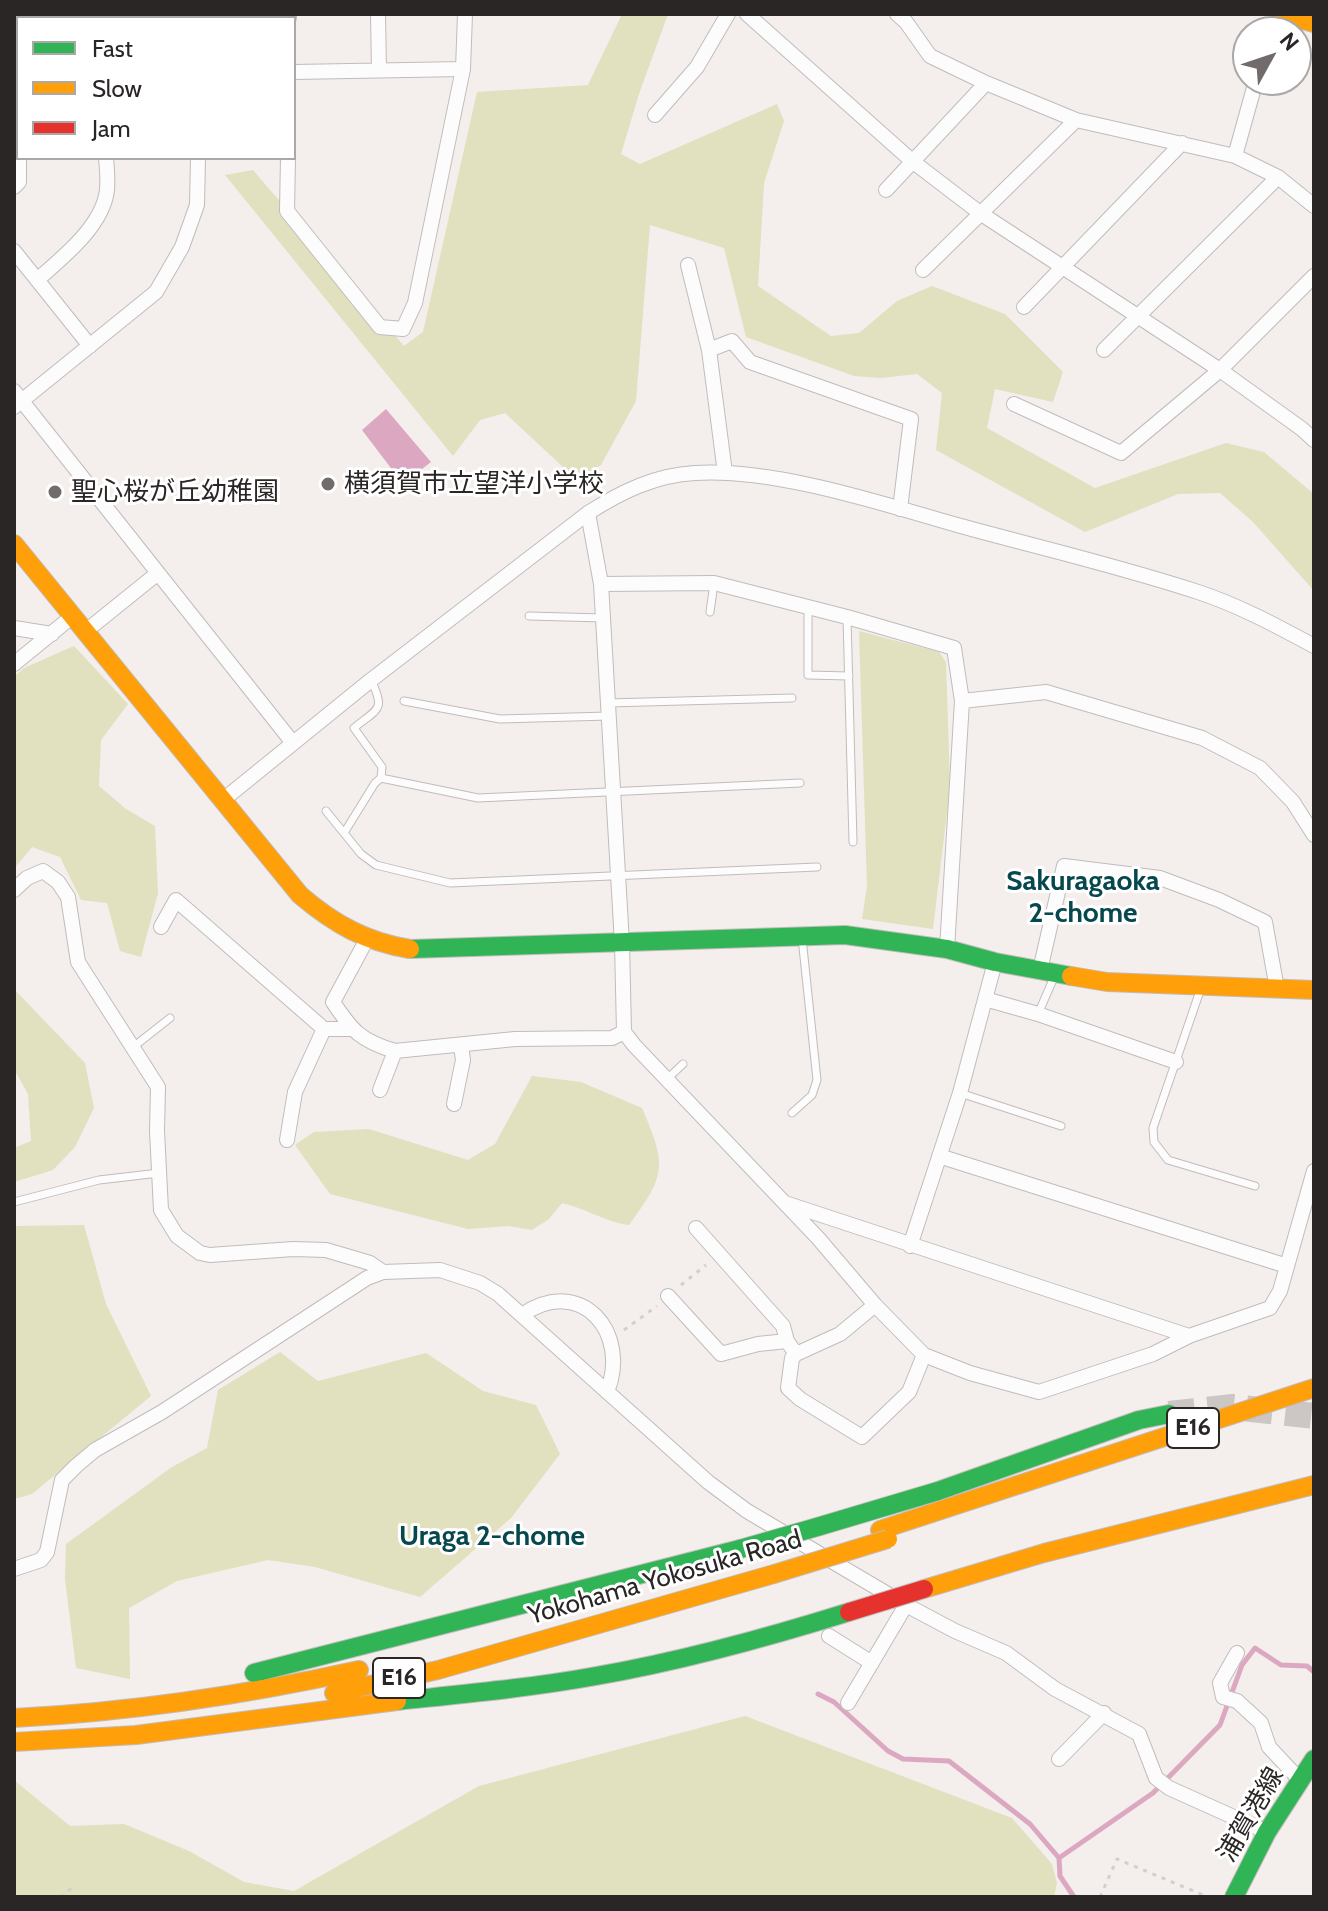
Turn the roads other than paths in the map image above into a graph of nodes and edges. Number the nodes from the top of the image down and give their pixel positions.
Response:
1 (378, 14) edge
2 (465, 14) edge
3 (728, 14) edge
4 (747, 14) edge
5 (897, 14) edge
6 (1281, 14) edge
7 (1314, 23) edge
8 (463, 69) junction
9 (379, 70) junction
10 (296, 72) edge
11 (986, 83) junction
12 (1252, 96) edge
13 (655, 115) dead end
14 (1076, 120) junction
15 (1182, 143) junction
16 (1235, 156) junction
17 (19, 160) edge
18 (106, 160) edge
19 (198, 160) edge
20 (288, 160) edge
21 (912, 161) junction
22 (1278, 177) junction
23 (14, 187) edge
24 (886, 190) dead end
25 (1314, 206) edge
26 (980, 213) junction
27 (14, 251) edge
28 (688, 265) dead end
29 (1063, 265) junction
30 (923, 270) dead end
31 (1314, 276) edge
32 (37, 280) junction
33 (1024, 307) dead end
34 (1140, 316) junction
35 (90, 346) junction
36 (709, 350) junction
37 (1104, 350) dead end
38 (1220, 370) junction
39 (17, 399) edge
40 (1014, 404) dead end
41 (1314, 416) edge
42 (1302, 429) junction
43 (1314, 440) edge
44 (725, 473) junction
45 (900, 509) junction
46 (588, 513) junction
47 (14, 544) edge
48 (158, 573) junction
49 (714, 583) junction
50 (601, 584) junction
51 (808, 606) junction
52 (710, 612) dead end
53 (74, 615) junction
54 (529, 616) dead end
55 (847, 617) junction
56 (603, 618) junction
57 (14, 628) edge
58 (86, 631) junction
59 (52, 634) junction
60 (1314, 646) edge
61 (14, 664) edge
62 (849, 676) junction
63 (371, 680) junction
64 (792, 698) dead end
65 (404, 701) dead end
66 (962, 701) junction
67 (608, 710) junction
68 (293, 743) junction
69 (381, 778) junction
70 (800, 783) dead end
71 (613, 791) junction
72 (223, 800) junction
73 (326, 811) dead end
74 (344, 833) junction
75 (1314, 835) edge
76 (853, 842) dead end
77 (817, 867) dead end
78 (618, 875) junction
79 (14, 890) edge
80 (161, 927) dead end
81 (802, 936) junction
82 (367, 939) junction
83 (622, 943) junction
84 (947, 949) junction
85 (995, 962) junction
86 (1048, 971) junction
87 (1202, 986) junction
88 (1277, 989) junction
89 (1314, 990) edge
90 (985, 999) junction
91 (1038, 1014) junction
92 (170, 1018) dead end
93 (324, 1029) junction
94 (351, 1029) junction
95 (624, 1032) junction
96 (461, 1046) junction
97 (132, 1048) junction
98 (395, 1051) junction
99 (1176, 1062) junction
100 (683, 1064) dead end
101 (665, 1081) junction
102 (380, 1090) dead end
103 (960, 1093) junction
104 (454, 1104) dead end
105 (792, 1113) dead end
106 (1061, 1126) dead end
107 (287, 1140) dead end
108 (939, 1156) junction
109 (1314, 1171) edge
110 (159, 1173) junction
111 (1255, 1186) dead end
112 (14, 1202) edge
113 (781, 1202) junction
114 (696, 1228) dead end
115 (910, 1246) junction
116 (1287, 1266) junction
117 (383, 1272) junction
118 (668, 1296) dead end
119 (875, 1305) junction
120 (522, 1315) junction
121 (1189, 1336) junction
122 (787, 1341) junction
123 (796, 1354) junction
124 (924, 1355) junction
125 (1314, 1388) edge
126 (607, 1392) junction
127 (1314, 1399) edge
128 (1169, 1414) tunnel mouth
129 (1314, 1485) edge
130 (884, 1535) junction
131 (14, 1569) edge
132 (770, 1569) junction
133 (906, 1605) junction
134 (829, 1636) dead end
135 (1237, 1653) dead end
136 (872, 1663) junction
137 (848, 1703) dead end
138 (14, 1712) edge
139 (1104, 1713) junction
140 (14, 1718) edge
141 (14, 1733) edge
142 (14, 1742) edge
143 (1059, 1759) dead end
144 (1314, 1759) edge
145 (1300, 1780) junction
146 (1267, 1832) junction
147 (1234, 1897) edge

1 - 9 street
2 - 8 street
3 - 13 street
4 - 21 street
5 - 11 street
6 - 7 main road
8 - 9 street
8 - 20 street
9 - 10 street
11 - 14 street
11 - 21 street
12 - 16 street
14 - 15 street
14 - 26 street
15 - 16 street
15 - 29 street
16 - 22 street
17 - 23 street
18 - 32 street
19 - 35 street
21 - 24 street
21 - 26 street
22 - 25 street
22 - 34 street
26 - 29 street
26 - 30 street
27 - 32 street
28 - 36 street
29 - 33 street
29 - 34 street
31 - 38 street
32 - 35 street
34 - 37 street
34 - 38 street
35 - 39 street
36 - 44 street
36 - 45 street
38 - 40 street
38 - 42 street
39 - 48 street
41 - 42 street
42 - 43 street
44 - 45 street
44 - 46 street
45 - 60 street
46 - 50 street
46 - 63 street
47 - 53 main road
48 - 58 street
48 - 68 street
49 - 50 street
49 - 51 street
49 - 52 lane
50 - 56 street
51 - 55 street
51 - 62 lane
53 - 58 main road
53 - 59 street
54 - 56 lane
55 - 62 lane
55 - 66 street
56 - 67 street
57 - 59 street
58 - 72 main road
59 - 61 street
62 - 76 lane
63 - 68 street
63 - 69 lane
64 - 67 lane
65 - 67 lane
66 - 75 street
66 - 84 street
67 - 71 street
68 - 72 street
69 - 71 lane
69 - 74 lane
70 - 71 lane
71 - 78 street
72 - 82 main road
73 - 74 lane
74 - 78 lane
77 - 78 lane
78 - 83 street
79 - 97 street
80 - 93 street
81 - 83 main road
81 - 84 main road
81 - 105 lane
82 - 83 main road
82 - 94 street
83 - 95 street
84 - 85 main road
85 - 86 main road
85 - 90 street
86 - 87 main road
86 - 88 street
86 - 91 lane
87 - 88 main road
87 - 99 lane
88 - 89 main road
90 - 91 street
90 - 103 street
91 - 99 street
92 - 97 lane
93 - 94 street
93 - 107 street
94 - 98 street
95 - 96 street
95 - 101 street
96 - 98 street
96 - 104 street
97 - 110 street
98 - 102 street
99 - 111 lane
100 - 101 lane
101 - 113 street
103 - 106 lane
103 - 108 street
108 - 115 street
108 - 116 street
109 - 116 street
110 - 112 lane
110 - 117 street
113 - 115 street
113 - 119 street
114 - 122 street
115 - 121 street
116 - 121 street
117 - 120 street
117 - 131 street
118 - 122 street
119 - 123 street
119 - 124 street
120 - 126 street
120 - 126 street
121 - 124 street
122 - 123 street
123 - 124 street
125 - 130 main road, Yokohama Yokosuka Road / E16
126 - 133 street
127 - 130 main road, Yokohama Yokosuka Road / E16
128 - 138 main road, bridge
129 - 142 main road, bridge
130 - 132 main road, Yokohama Yokosuka Road / E16
132 - 140 main road, Yokohama Yokosuka Road / E16
132 - 141 main road, Yokohama Yokosuka Road / E16
133 - 136 street
133 - 139 street
134 - 136 street
135 - 145 street
136 - 137 street
139 - 143 street
139 - 146 street
144 - 145 main road, 浦賀港線
145 - 146 main road, 浦賀港線
146 - 147 main road, 浦賀港線

